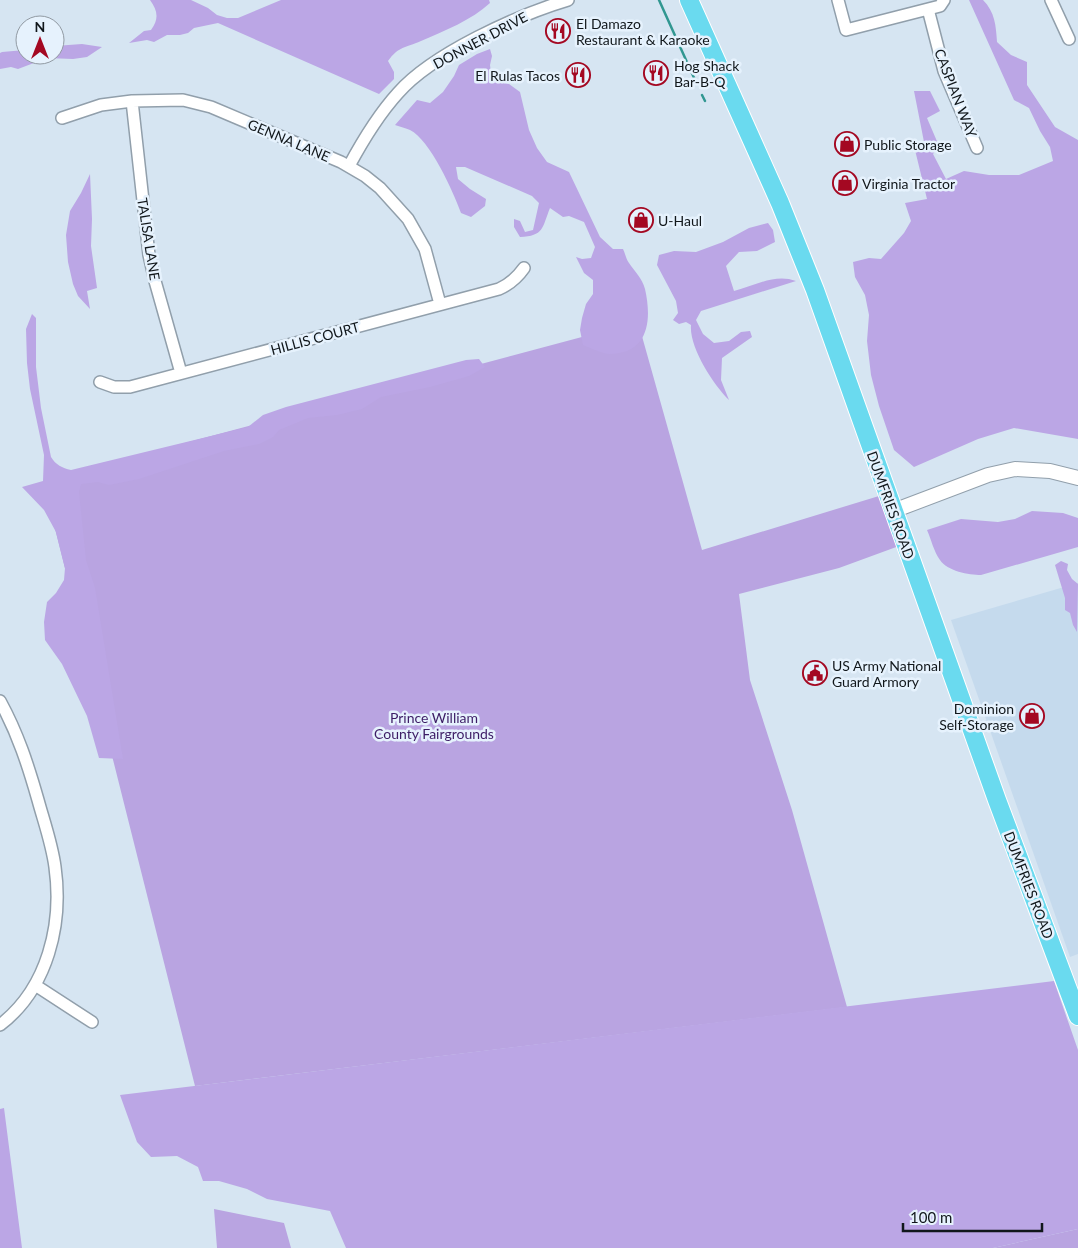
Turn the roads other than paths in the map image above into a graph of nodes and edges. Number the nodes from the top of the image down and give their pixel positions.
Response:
1 (568, 0) edge
2 (689, 0) edge
3 (838, 0) edge
4 (944, 0) edge
5 (1051, 0) edge
6 (928, 9) junction
7 (1068, 39) dead end
8 (132, 101) junction
9 (62, 118) dead end
10 (977, 148) dead end
11 (349, 166) junction
12 (524, 268) dead end
13 (440, 304) junction
14 (181, 374) junction
15 (100, 382) dead end
16 (1078, 478) edge
17 (893, 511) junction
18 (0, 701) edge
19 (35, 984) junction
20 (1078, 1016) edge
21 (92, 1022) dead end
22 (0, 1025) edge

1 - 11 street, DONNER DRIVE
2 - 17 main road, DUMFRIES ROAD
3 - 6 street
4 - 6 street
5 - 7 street
6 - 10 street, CASPIAN WAY
8 - 9 street, GENNA LANE
8 - 11 street, GENNA LANE
8 - 14 street, TALISA LANE
11 - 13 street, GENNA LANE
12 - 13 street, HILLIS COURT
13 - 14 street, HILLIS COURT
14 - 15 street, HILLIS COURT
16 - 17 street
17 - 20 main road, DUMFRIES ROAD
18 - 19 street
19 - 21 street
19 - 22 street

